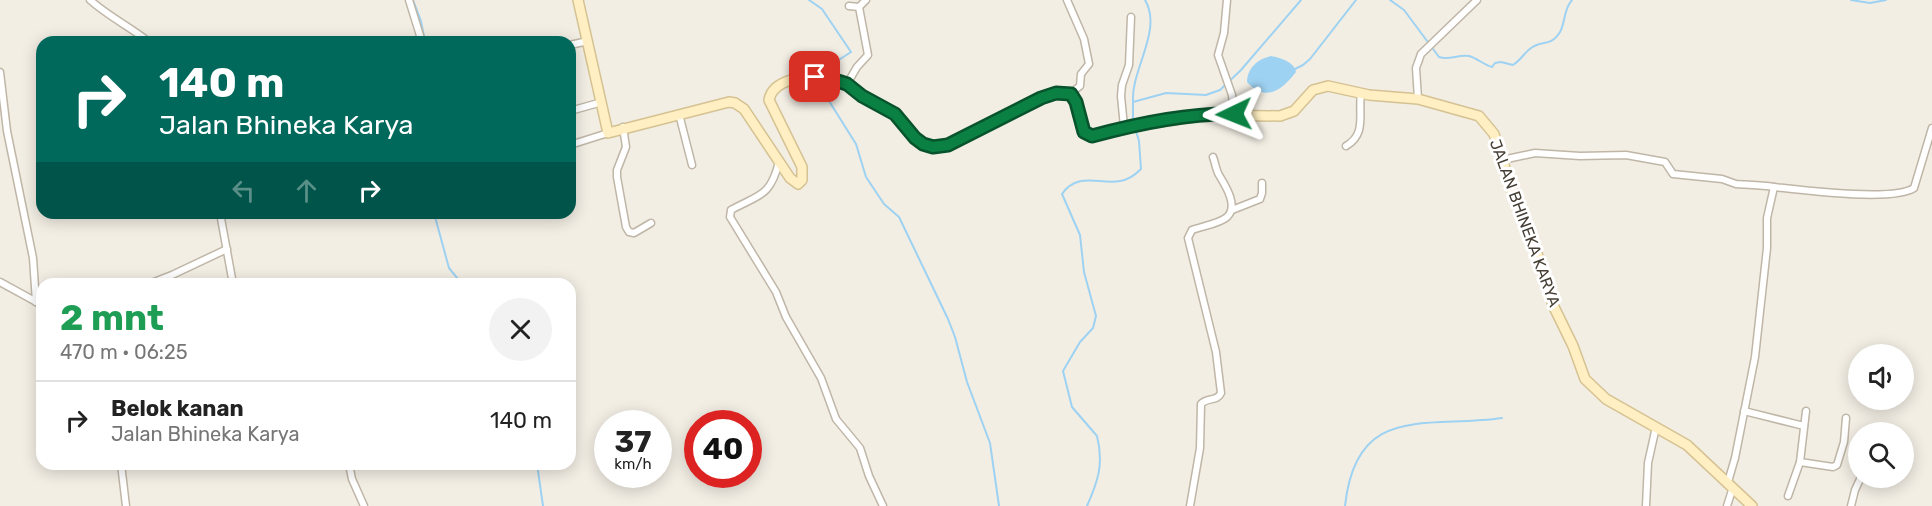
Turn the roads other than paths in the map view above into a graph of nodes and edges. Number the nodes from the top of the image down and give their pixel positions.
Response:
1 (90, 0) edge
2 (409, 0) edge
3 (578, 0) edge
4 (866, 0) edge
5 (1067, 0) edge
6 (1227, 0) edge
7 (1477, 0) edge
8 (849, 6) dead end
9 (859, 7) junction
10 (1131, 17) dead end
11 (141, 36) edge
12 (420, 36) edge
13 (588, 41) junction
14 (576, 44) edge
15 (0, 72) edge
16 (847, 84) junction
17 (1361, 93) junction
18 (1071, 94) junction
19 (1418, 99) junction
20 (602, 102) junction
21 (576, 109) edge
22 (679, 114) junction
23 (1234, 114) junction
24 (623, 127) junction
25 (1124, 128) junction
26 (1932, 128) edge
27 (608, 133) junction
28 (576, 143) edge
29 (1346, 146) dead end
30 (1213, 157) dead end
31 (1502, 160) junction
32 (779, 162) junction
33 (692, 165) dead end
34 (1262, 183) dead end
35 (1774, 187) junction
36 (1232, 210) junction
37 (221, 219) edge
38 (651, 223) dead end
39 (226, 249) junction
40 (172, 275) junction
41 (164, 278) edge
42 (173, 278) edge
43 (231, 278) edge
44 (36, 281) edge
45 (0, 282) edge
46 (36, 302) edge
47 (1744, 411) junction
48 (1806, 411) dead end
49 (1846, 418) dead end
50 (1804, 426) junction
51 (1656, 427) junction
52 (1800, 462) junction
53 (122, 470) edge
54 (350, 470) edge
55 (1730, 485) junction
56 (1856, 488) edge
57 (1788, 496) dead end
58 (126, 506) edge
59 (364, 506) edge
60 (884, 506) edge
61 (1190, 506) edge
62 (1646, 506) edge
63 (1727, 506) edge
64 (1752, 506) edge
65 (1851, 506) edge

1 - 11 street
2 - 12 street
3 - 13 street
4 - 9 street
5 - 18 street
6 - 23 street
7 - 19 street
8 - 9 street
9 - 16 street
10 - 25 street
13 - 14 street
13 - 20 street
15 - 44 street
16 - 18 street
16 - 32 street
17 - 19 street, JALAN BHINEKA KARYA
17 - 23 street, JALAN BHINEKA KARYA
17 - 29 street
18 - 25 street, JALAN BHINEKA KARYA
19 - 31 street, JALAN BHINEKA KARYA
20 - 21 street
20 - 27 street
22 - 24 street
22 - 32 street
22 - 33 street
23 - 25 street, JALAN BHINEKA KARYA
24 - 27 street
24 - 38 street
26 - 35 street
27 - 28 street
30 - 36 street
31 - 35 street
31 - 51 street, JALAN BHINEKA KARYA
32 - 60 street
34 - 36 street
35 - 47 street
36 - 61 street
37 - 39 street
39 - 40 street
39 - 43 street
40 - 41 street
40 - 42 street
45 - 46 street
47 - 50 street
47 - 55 street
48 - 50 street
49 - 52 street
50 - 52 street
51 - 55 street, JALAN BHINEKA KARYA
51 - 62 street
52 - 57 street
53 - 58 street
54 - 59 street
55 - 63 street
55 - 64 street, JALAN BHINEKA KARYA
56 - 65 street

